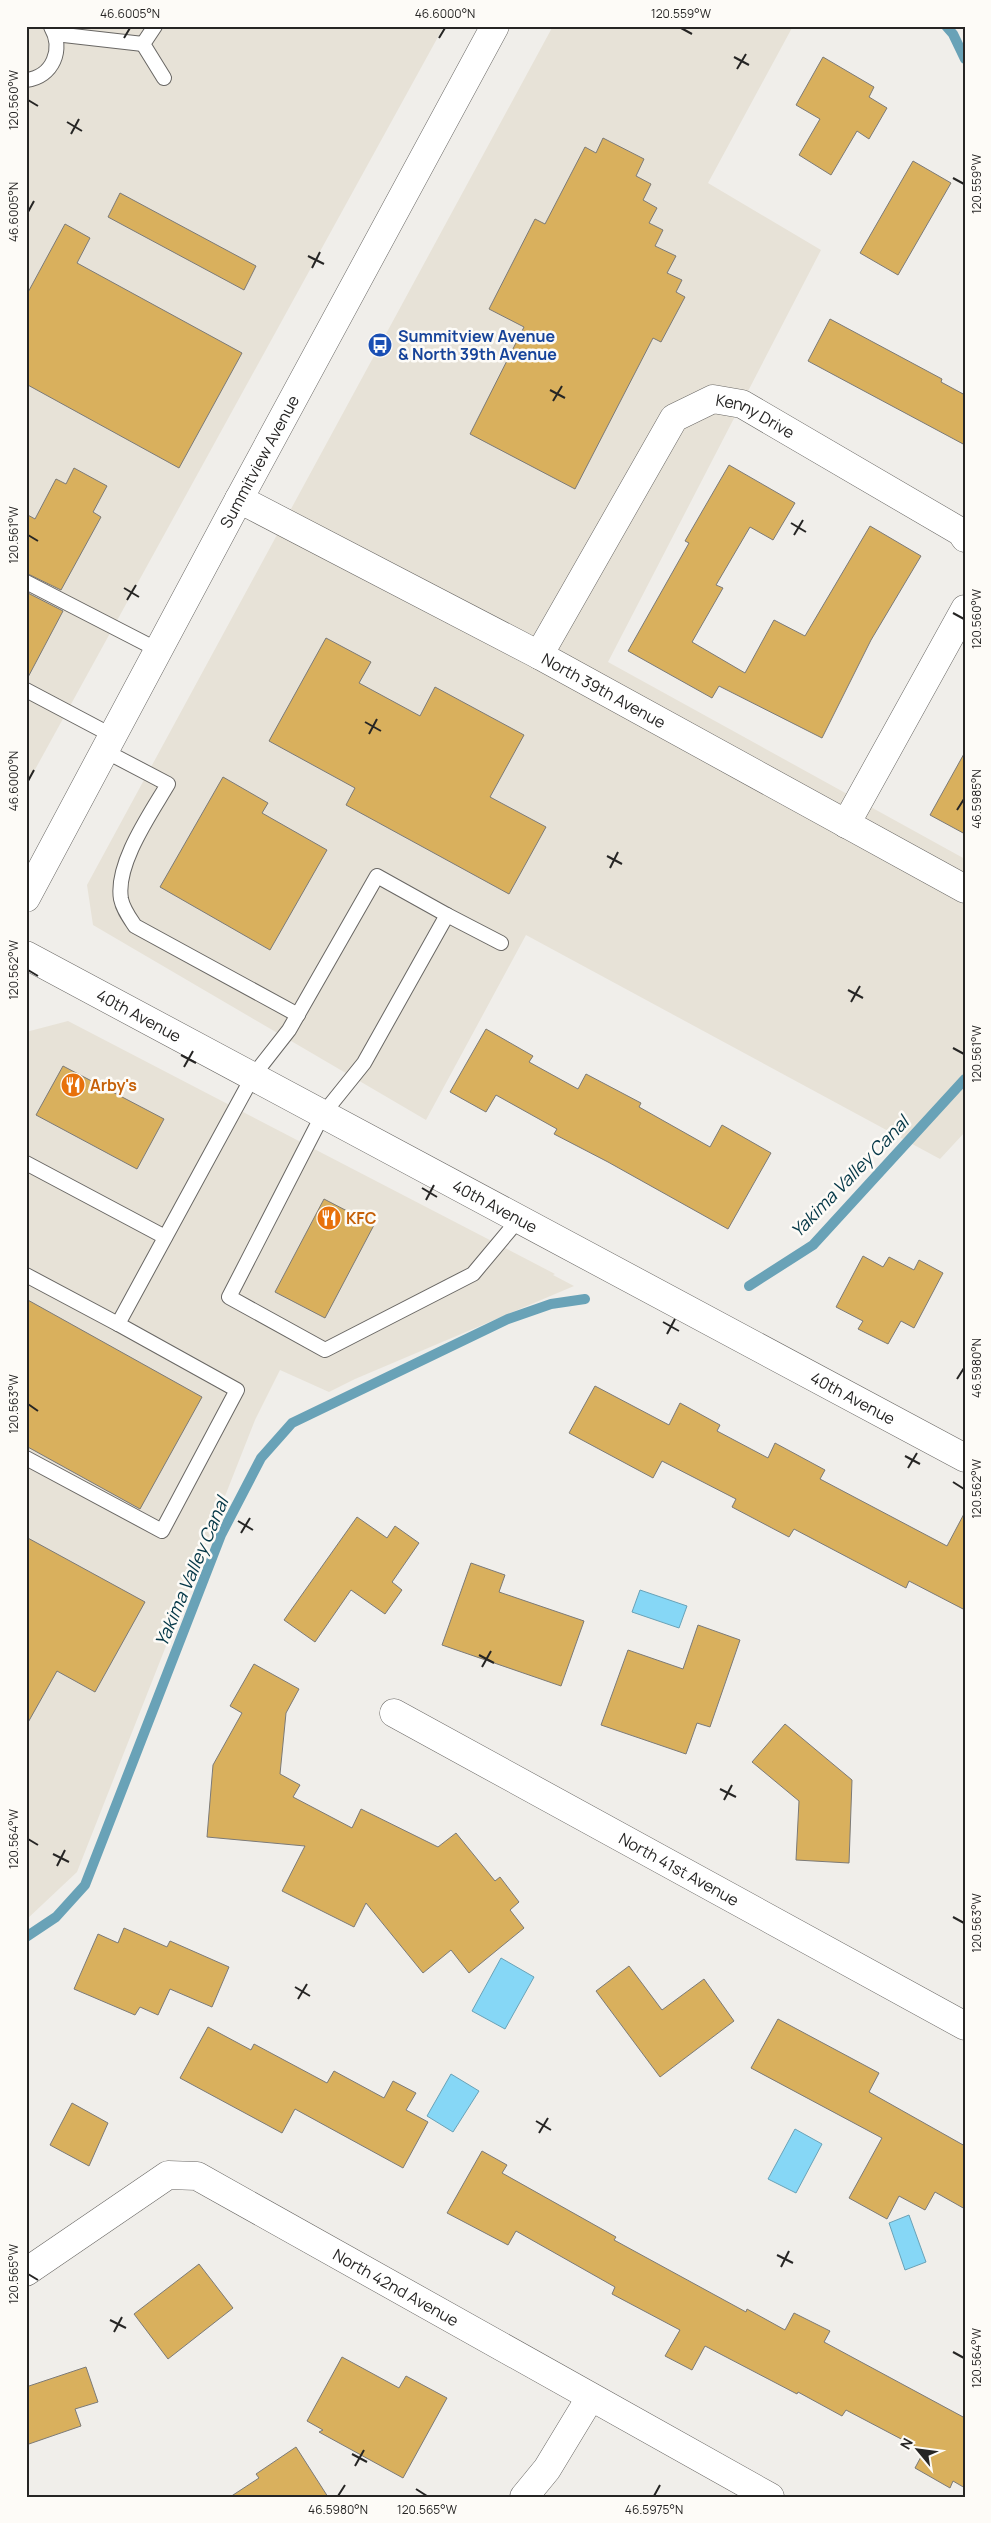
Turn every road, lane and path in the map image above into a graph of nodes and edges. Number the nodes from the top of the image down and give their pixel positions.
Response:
1 (155, 26) edge
2 (496, 26) edge
3 (53, 30) edge
4 (143, 44) junction
5 (164, 78) dead end
6 (26, 80) edge
7 (239, 500) junction
8 (965, 538) edge
9 (26, 582) edge
10 (965, 609) edge
11 (158, 650) junction
12 (539, 655) junction
13 (26, 690) edge
14 (109, 743) junction
15 (846, 824) junction
16 (965, 889) edge
17 (26, 898) edge
18 (448, 915) junction
19 (501, 943) dead end
20 (26, 955) edge
21 (298, 1015) junction
22 (253, 1076) junction
23 (323, 1114) junction
24 (26, 1164) edge
25 (519, 1219) junction
26 (165, 1237) junction
27 (26, 1275) edge
28 (118, 1324) junction
29 (26, 1458) edge
30 (965, 1458) edge
31 (394, 1713) dead end
32 (965, 2026) edge
33 (26, 2272) edge
34 (590, 2398) junction
35 (524, 2497) edge
36 (770, 2497) edge

1 - 4 lane
2 - 7 street, Summitview Avenue
3 - 4 lane
3 - 6 lane
4 - 5 lane
7 - 11 street, Summitview Avenue
7 - 12 street, North 39th Avenue
8 - 12 street, Kenny Drive
9 - 11 lane
10 - 15 street
11 - 14 street, Summitview Avenue
12 - 15 street, North 39th Avenue
13 - 14 lane
14 - 17 street, Summitview Avenue
14 - 21 lane
15 - 16 street, North 39th Avenue
18 - 19 lane
18 - 21 lane
18 - 23 lane
20 - 22 street, 40th Avenue
21 - 22 lane
22 - 23 street, 40th Avenue
22 - 26 lane
23 - 25 street, 40th Avenue
23 - 25 lane
24 - 26 lane
25 - 30 street, 40th Avenue
26 - 28 lane
27 - 28 lane
28 - 29 lane
31 - 32 street, North 41st Avenue
33 - 34 street, North 42nd Avenue
34 - 35 street
34 - 36 street, North 42nd Avenue

